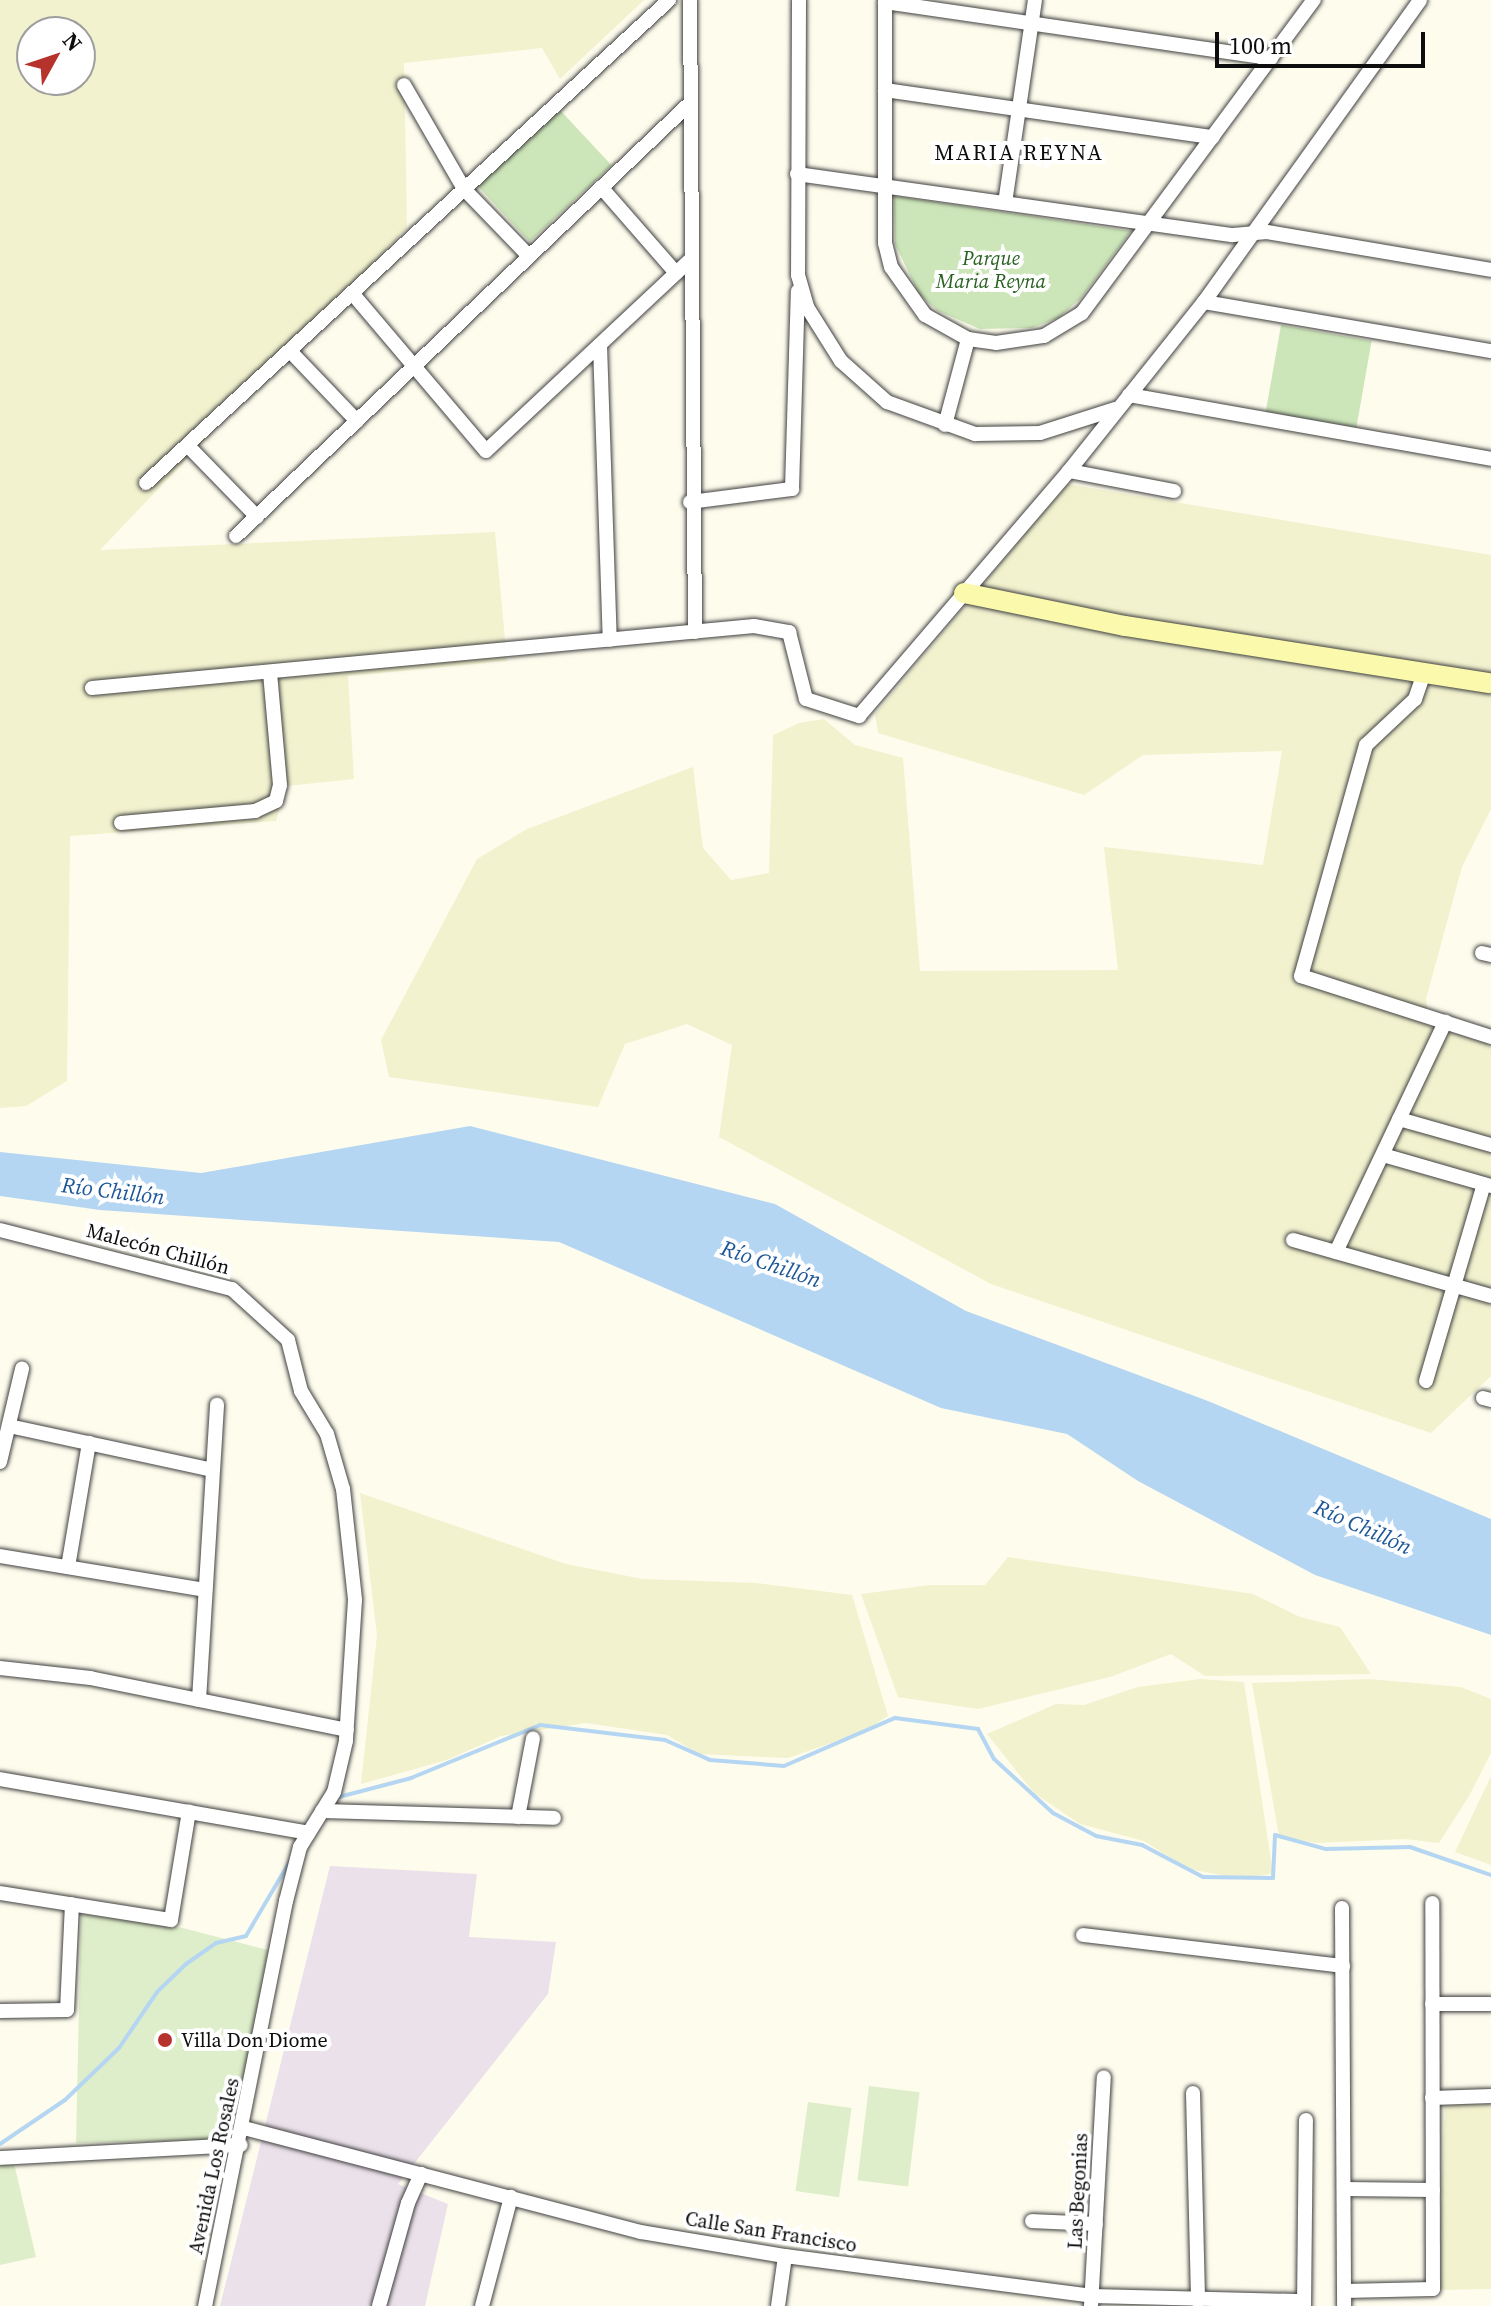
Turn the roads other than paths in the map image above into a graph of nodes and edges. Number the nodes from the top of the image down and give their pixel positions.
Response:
1 (669, 0) edge
2 (690, 0) edge
3 (799, 0) edge
4 (1035, 0) edge
5 (1314, 0) edge
6 (1420, 0) edge
7 (885, 1) edge
8 (1032, 23) junction
9 (1271, 58) junction
10 (404, 85) dead end
11 (885, 90) junction
12 (690, 103) junction
13 (1019, 109) junction
14 (1213, 137) junction
15 (797, 174) junction
16 (885, 186) junction
17 (601, 187) junction
18 (464, 189) junction
19 (1005, 203) junction
20 (1150, 224) junction
21 (1257, 233) junction
22 (529, 256) junction
23 (690, 260) junction
24 (1491, 270) edge
25 (676, 273) junction
26 (798, 275) junction
27 (352, 293) junction
28 (1204, 302) junction
29 (968, 339) junction
30 (600, 345) junction
31 (290, 351) junction
32 (1491, 351) edge
33 (414, 366) junction
34 (1124, 401) junction
35 (357, 421) junction
36 (945, 425) junction
37 (188, 446) junction
38 (1491, 459) edge
39 (1069, 471) junction
40 (146, 483) dead end
41 (1174, 491) dead end
42 (690, 502) junction
43 (257, 517) junction
44 (236, 536) dead end
45 (964, 593) junction
46 (695, 632) junction
47 (610, 640) junction
48 (270, 672) junction
49 (1424, 673) junction
50 (1491, 683) edge
51 (92, 688) dead end
52 (121, 823) dead end
53 (1445, 1022) junction
54 (1491, 1037) edge
55 (1399, 1119) junction
56 (1491, 1145) edge
57 (1383, 1155) junction
58 (1488, 1185) edge
59 (0, 1230) edge
60 (1293, 1240) dead end
61 (1336, 1252) junction
62 (1455, 1286) junction
63 (1491, 1296) edge
64 (288, 1340) joint
65 (22, 1369) dead end
66 (1426, 1381) dead end
67 (217, 1405) dead end
68 (9, 1426) junction
69 (89, 1443) junction
70 (0, 1462) edge
71 (212, 1470) junction
72 (0, 1556) edge
73 (68, 1567) junction
74 (205, 1590) junction
75 (0, 1668) edge
76 (199, 1700) junction
77 (347, 1730) junction
78 (533, 1738) dead end
79 (0, 1779) edge
80 (189, 1811) junction
81 (322, 1811) junction
82 (518, 1817) junction
83 (554, 1818) dead end
84 (308, 1833) junction
85 (0, 1893) edge
86 (1432, 1903) dead end
87 (72, 1904) junction
88 (1342, 1908) dead end
89 (1083, 1935) dead end
90 (1343, 1966) junction
91 (1432, 2004) junction
92 (1491, 2004) edge
93 (0, 2011) edge
94 (1104, 2077) dead end
95 (1193, 2093) dead end
96 (1491, 2096) edge
97 (1432, 2098) junction
98 (1306, 2120) dead end
99 (244, 2128) junction
100 (241, 2145) junction
101 (0, 2158) edge
102 (421, 2174) junction
103 (1344, 2189) junction
104 (1433, 2190) junction
105 (511, 2197) junction
106 (1032, 2221) dead end
107 (1096, 2224) junction
108 (785, 2256) junction
109 (1406, 2290) junction
110 (1344, 2299) edge
111 (1092, 2301) edge
112 (1198, 2301) junction
113 (1304, 2303) edge
114 (205, 2306) edge
115 (379, 2306) edge
116 (482, 2306) edge
117 (778, 2306) edge
118 (1406, 2306) edge

1 - 18 street
2 - 12 street
3 - 15 street
4 - 8 street
5 - 9 street
6 - 21 street
7 - 8 street
7 - 11 street
8 - 9 street
8 - 13 street
9 - 14 street
10 - 18 street
11 - 13 street
11 - 16 street
12 - 17 street
12 - 23 street
13 - 14 street
13 - 19 street
14 - 20 street
15 - 16 street
15 - 26 street
16 - 19 street
16 - 29 street
17 - 22 street
17 - 25 street
18 - 22 street
18 - 27 street
19 - 20 street
20 - 21 street
20 - 29 street
21 - 24 street
21 - 28 street
22 - 33 street
23 - 25 street
23 - 42 street
25 - 30 street
26 - 36 street
26 - 42 street
27 - 31 street
27 - 33 street
28 - 32 street
28 - 34 street
29 - 36 street
30 - 33 street
30 - 47 street
31 - 35 street
31 - 37 street
33 - 35 street
34 - 36 street
34 - 38 street
34 - 39 street
35 - 43 street
37 - 40 street
37 - 43 street
39 - 41 street
39 - 45 street
42 - 46 street
43 - 44 street
45 - 46 street
45 - 49 street
46 - 47 street
47 - 48 street
48 - 51 street
48 - 52 street
49 - 50 street
49 - 53 street
53 - 54 street
53 - 55 street
55 - 56 street
55 - 57 street
57 - 58 street
57 - 61 street
58 - 62 street
59 - 64 street, Malecón Chillón
60 - 61 street
61 - 62 street
62 - 63 street
62 - 66 street
64 - 77 street, Avenida Los Rosales
65 - 68 street
67 - 71 street
68 - 69 street
68 - 70 street
69 - 71 street
69 - 73 street
71 - 74 street
72 - 73 street
73 - 74 street
74 - 76 street
75 - 76 street
76 - 77 street
77 - 81 street, Avenida Los Rosales
78 - 82 street
79 - 80 street
80 - 84 street
80 - 87 street
81 - 82 street
81 - 84 street, Avenida Los Rosales
82 - 83 street
84 - 99 street, Avenida Los Rosales
85 - 87 street
86 - 91 street
87 - 93 street
88 - 90 street
89 - 90 street
90 - 103 street
91 - 92 street
91 - 97 street
94 - 107 street, Las Begonias
95 - 112 street
96 - 97 street
97 - 104 street
98 - 113 street
99 - 100 street, Avenida Los Rosales
99 - 102 street, Calle San Francisco
100 - 101 street
100 - 114 street, Avenida Los Rosales
102 - 105 street, Calle San Francisco
102 - 115 street
103 - 104 street
103 - 110 street
104 - 109 street
105 - 108 street, Calle San Francisco
105 - 116 street
106 - 107 street
107 - 111 street, Las Begonias
108 - 111 street, Calle San Francisco
108 - 117 street
109 - 110 street
109 - 118 street
111 - 112 street, Calle San Francisco
112 - 113 street, Calle San Francisco

